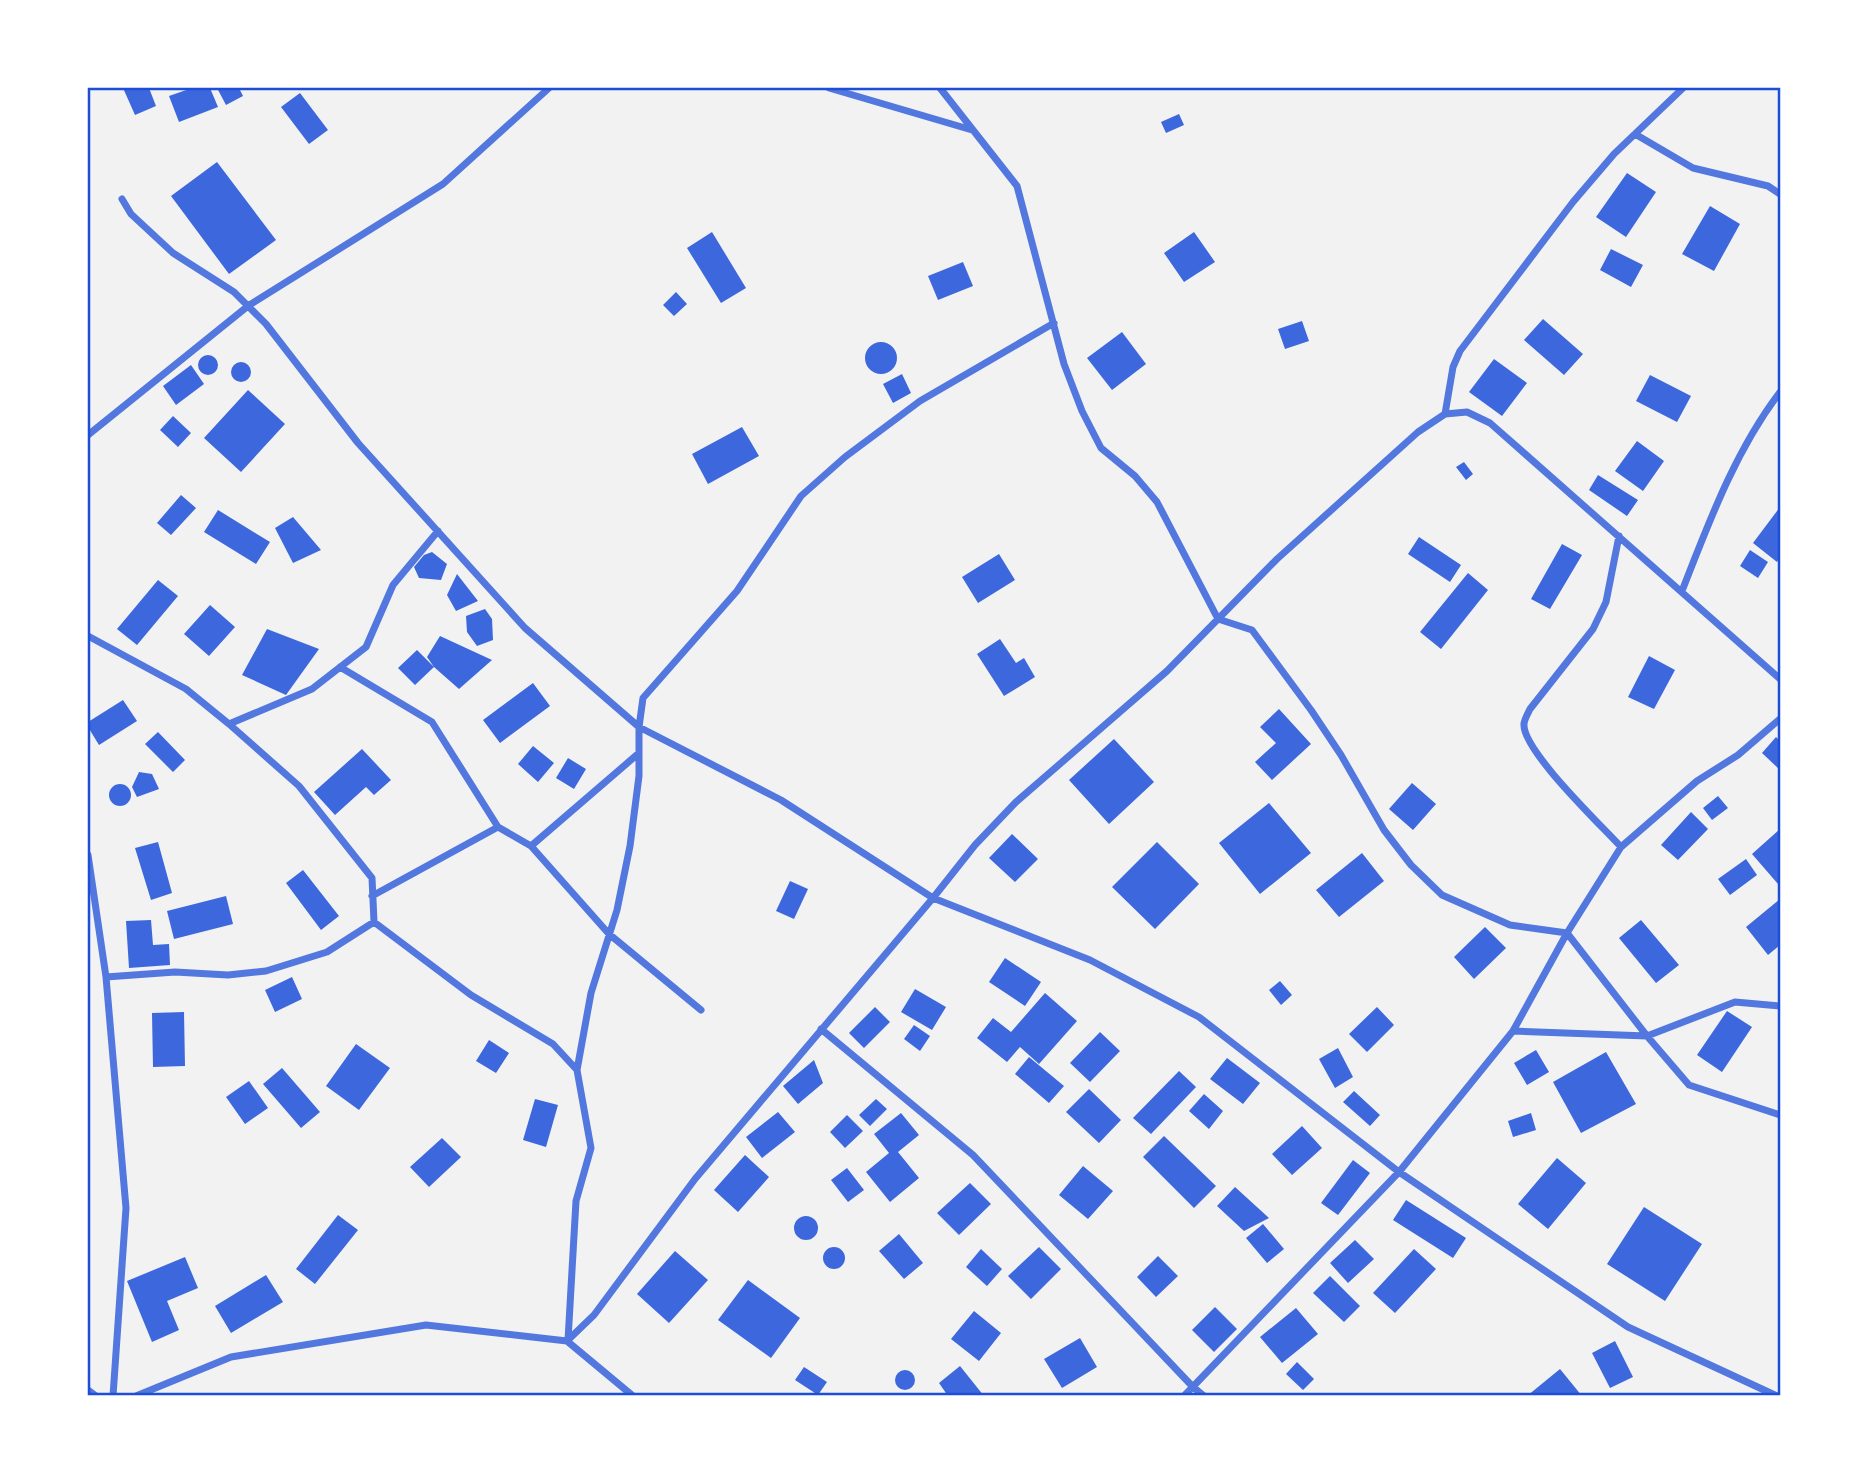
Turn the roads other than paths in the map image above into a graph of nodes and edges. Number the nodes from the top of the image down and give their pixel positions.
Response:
1 (549, 88) edge
2 (829, 88) edge
3 (940, 88) edge
4 (1683, 88) edge
5 (973, 130) junction
6 (1635, 134) junction
7 (1780, 194) edge
8 (122, 199) dead end
9 (248, 306) junction
10 (1054, 323) junction
11 (1780, 392) edge
12 (1445, 414) junction
13 (88, 435) edge
14 (438, 531) junction
15 (1619, 536) junction
16 (1682, 591) junction
17 (1218, 619) junction
18 (88, 636) edge
19 (341, 667) junction
20 (1780, 679) edge
21 (1780, 719) edge
22 (229, 724) junction
23 (639, 727) junction
24 (639, 753) junction
25 (498, 827) junction
26 (531, 846) junction
27 (1621, 847) junction
28 (88, 855) edge
29 (372, 897) junction
30 (933, 898) junction
31 (374, 922) junction
32 (1567, 933) junction
33 (609, 934) junction
34 (106, 977) junction
35 (1780, 1006) edge
36 (701, 1010) dead end
37 (821, 1029) junction
38 (1513, 1031) junction
39 (1647, 1036) junction
40 (577, 1070) junction
41 (1780, 1115) edge
42 (1399, 1172) junction
43 (568, 1341) junction
44 (1193, 1387) junction
45 (88, 1390) edge
46 (96, 1395) edge
47 (113, 1395) edge
48 (136, 1395) edge
49 (633, 1395) edge
50 (1184, 1395) edge
51 (1205, 1395) edge
52 (1777, 1395) edge

1 - 9 street
2 - 5 street
3 - 5 street
4 - 6 street
5 - 10 street
6 - 7 street
6 - 12 street
8 - 9 street
9 - 13 street
9 - 14 street
10 - 17 street
10 - 23 street
11 - 16 street
12 - 15 street
12 - 17 street
14 - 19 street
14 - 23 street
15 - 16 street
15 - 27 street
16 - 20 street
17 - 30 street
17 - 32 street
18 - 22 street
19 - 22 street
19 - 25 street
21 - 27 street
22 - 29 street
23 - 24 street
23 - 30 street
24 - 26 street
24 - 33 street
25 - 26 street
25 - 29 street
26 - 33 street
27 - 32 street
28 - 34 street
29 - 31 street
30 - 37 street
30 - 42 street
31 - 34 street
31 - 40 street
32 - 38 street
32 - 39 street
33 - 36 street
33 - 40 street
34 - 47 street
35 - 39 street
37 - 43 street
37 - 44 street
38 - 39 street
38 - 42 street
39 - 41 street
40 - 43 street
42 - 44 street
42 - 52 street
43 - 48 street
43 - 49 street
44 - 50 street
44 - 51 street
45 - 46 street

